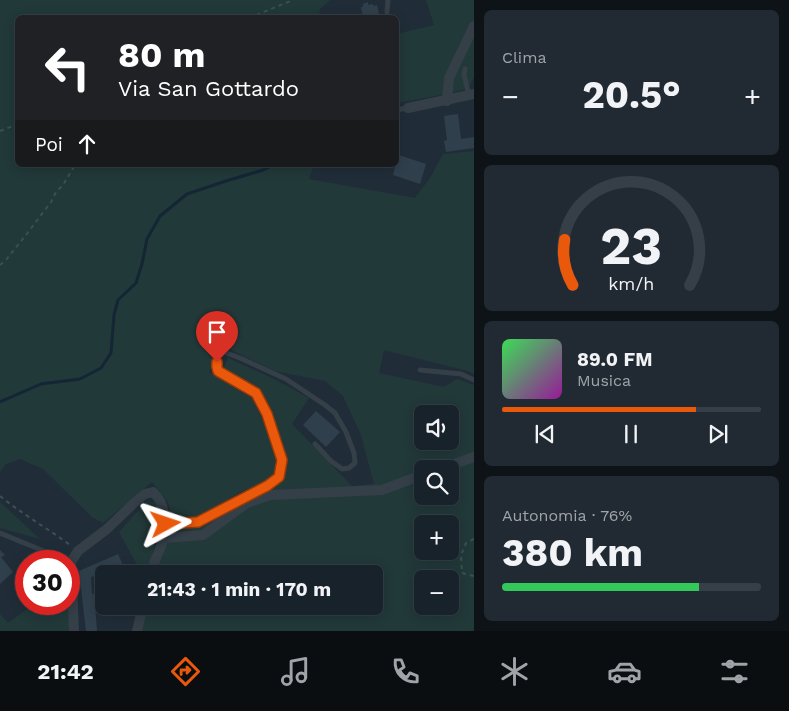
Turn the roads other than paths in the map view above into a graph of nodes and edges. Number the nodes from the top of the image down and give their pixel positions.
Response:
1 (388, 0) edge
2 (386, 12) dead end
3 (474, 26) edge
4 (465, 69) dead end
5 (472, 95) edge
6 (447, 101) junction
7 (408, 108) joint
8 (399, 110) edge
9 (420, 370) dead end
10 (474, 380) edge
11 (273, 432) joint
12 (315, 444) dead end
13 (474, 457) edge
14 (459, 462) edge
15 (414, 478) edge
16 (166, 524) junction
17 (0, 533) edge
18 (165, 538) junction
19 (40, 550) edge
20 (79, 550) edge
21 (154, 565) edge
22 (73, 615) edge
23 (141, 615) edge
24 (74, 631) edge
25 (137, 631) edge

1 - 2 lane
3 - 6 street
4 - 5 lane
5 - 6 street
6 - 7 street
7 - 8 lane
9 - 10 lane
11 - 12 lane
11 - 16 street
13 - 14 street
15 - 18 street
16 - 18 street
16 - 20 street
17 - 19 lane
18 - 21 street
22 - 24 street
23 - 25 street

